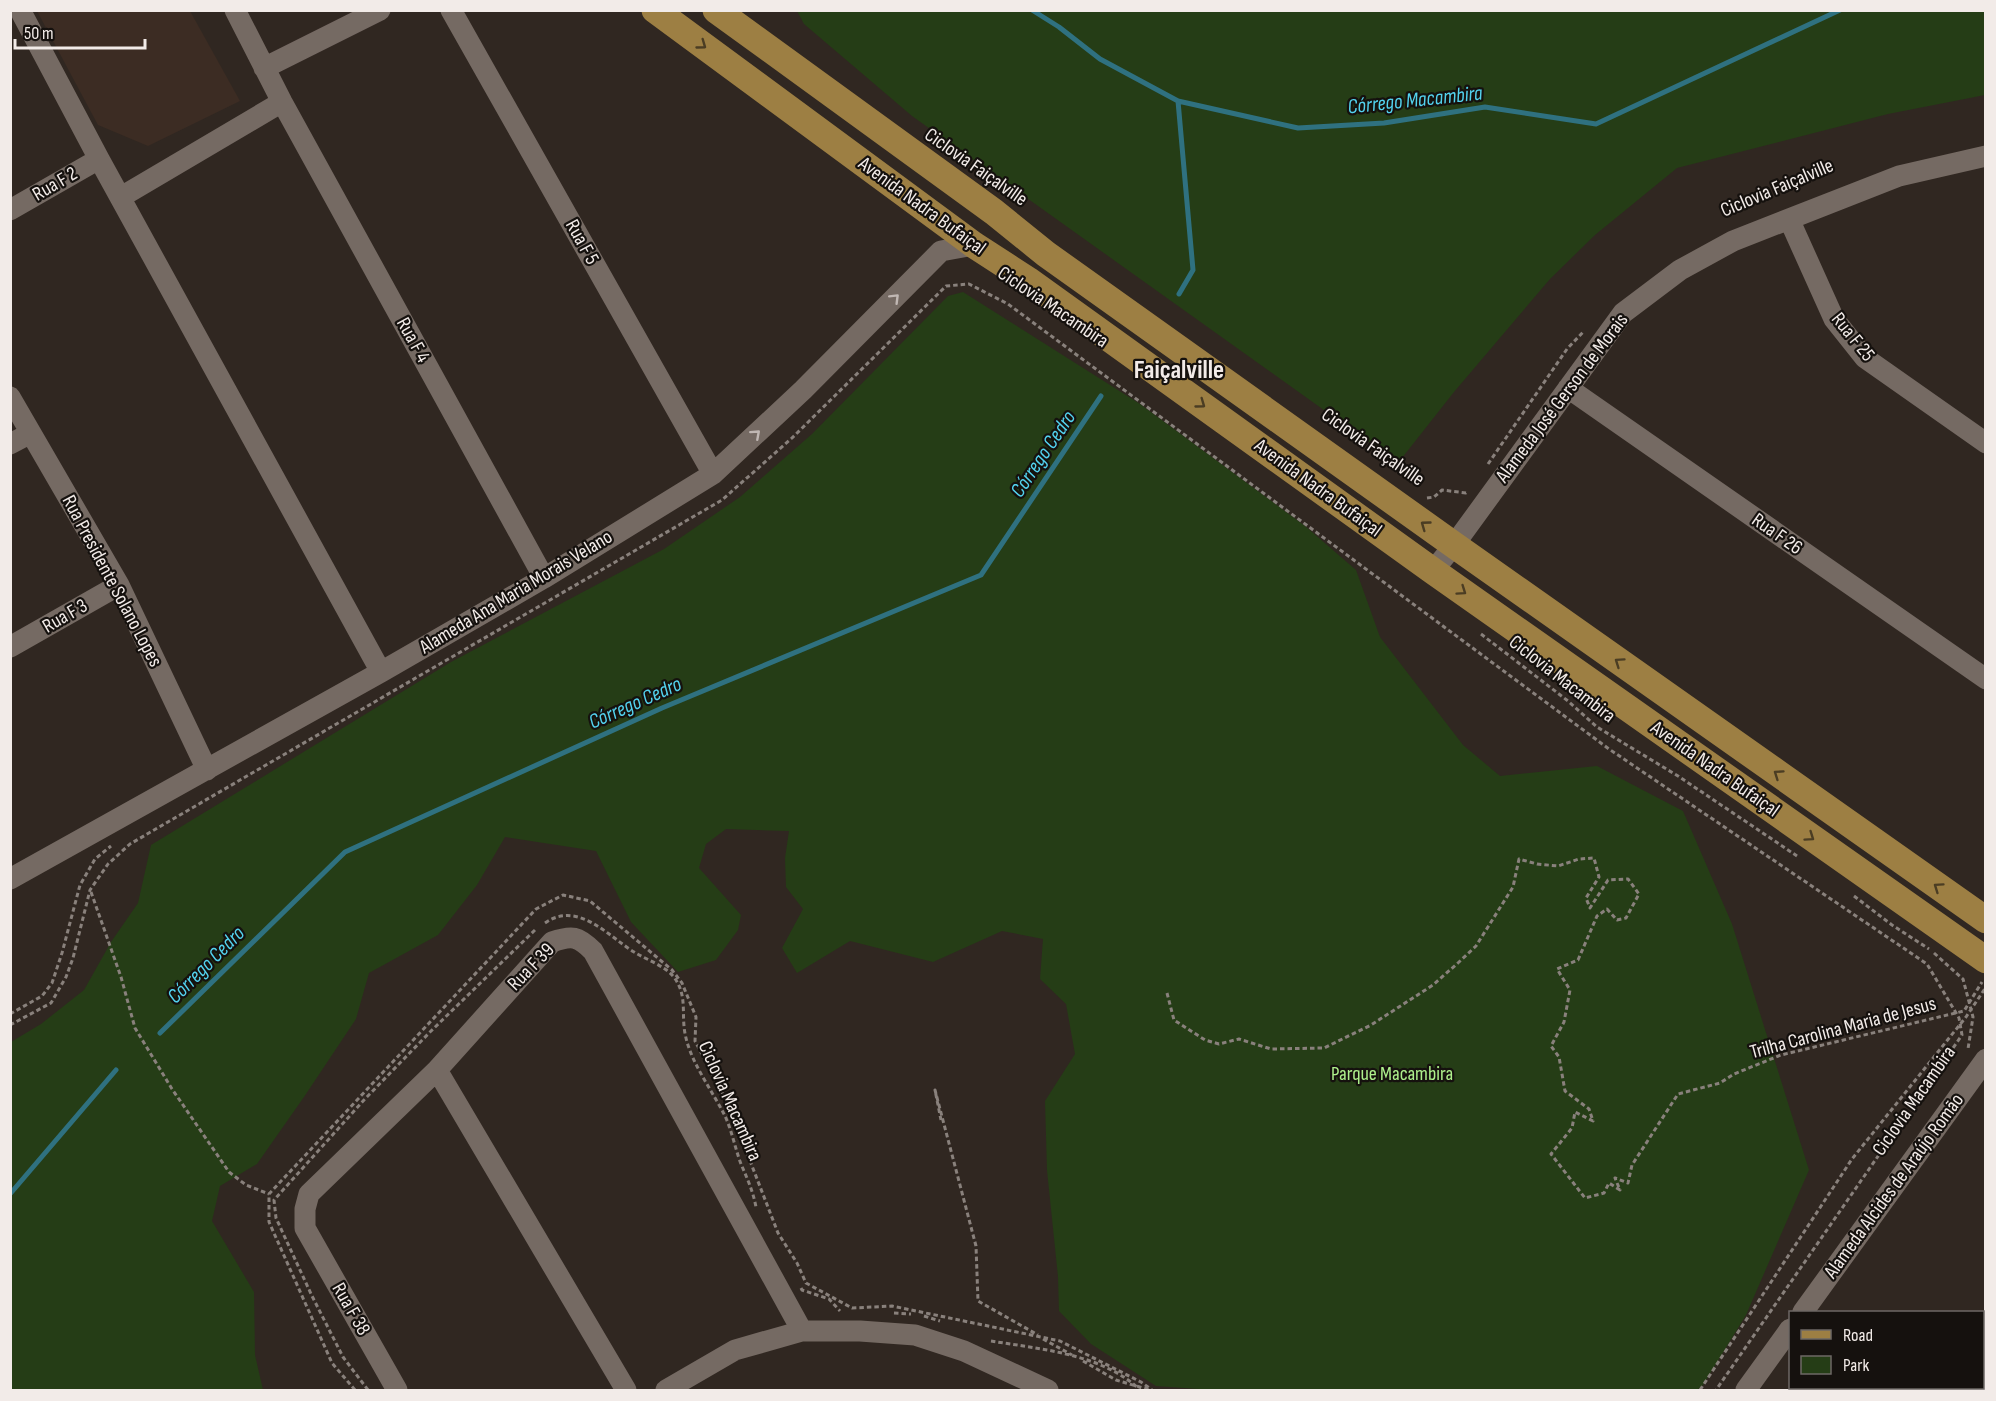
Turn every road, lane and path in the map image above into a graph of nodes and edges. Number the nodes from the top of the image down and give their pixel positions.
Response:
1 (20, 10) edge
2 (235, 10) edge
3 (380, 10) edge
4 (451, 10) edge
5 (655, 10) edge
6 (716, 10) edge
7 (264, 68) junction
8 (282, 102) junction
9 (1986, 156) edge
10 (99, 159) junction
11 (121, 197) junction
12 (10, 210) edge
13 (1790, 219) junction
14 (974, 245) junction
15 (1591, 324) dead end
16 (1568, 388) junction
17 (10, 397) edge
18 (31, 433) junction
19 (1986, 443) edge
20 (10, 444) edge
21 (1483, 471) dead end
22 (712, 474) junction
23 (1470, 489) dead end
24 (1419, 500) dead end
25 (1454, 545) junction
26 (1433, 571) junction
27 (544, 578) junction
28 (119, 585) junction
29 (1480, 633) dead end
30 (10, 647) edge
31 (381, 672) junction
32 (1986, 679) edge
33 (207, 770) junction
34 (1799, 858) dead end
35 (10, 879) edge
36 (90, 890) junction
37 (1846, 890) dead end
38 (1986, 920) edge
39 (1986, 960) edge
40 (1986, 976) edge
41 (1986, 987) edge
42 (1167, 993) dead end
43 (10, 1025) edge
44 (1977, 1056) edge
45 (436, 1070) junction
46 (941, 1120) dead end
47 (269, 1194) junction
48 (757, 1209) dead end
49 (798, 1283) dead end
50 (1804, 1311) edge
51 (883, 1312) dead end
52 (843, 1313) dead end
53 (852, 1313) dead end
54 (894, 1313) dead end
55 (942, 1323) dead end
56 (802, 1331) junction
57 (1789, 1332) edge
58 (987, 1341) dead end
59 (355, 1390) edge
60 (368, 1390) edge
61 (397, 1390) edge
62 (626, 1390) edge
63 (666, 1390) edge
64 (1046, 1390) edge
65 (1140, 1390) edge
66 (1152, 1390) edge
67 (1700, 1390) edge
68 (1716, 1390) edge
69 (1746, 1390) edge

1 - 10 street
2 - 7 street, Rua F 4
3 - 7 street
4 - 22 street, Rua F 5
5 -> 14 main road, Avenida Nadra Bufaiçal
25 -> 6 main road, Avenida Nadra Bufaiçal
7 - 8 street, Rua F 4
8 - 11 street
8 - 27 street, Rua F 4
9 - 13 street, Alameda José Gerson de Morais
10 - 11 street
10 - 12 street, Rua F 2
11 - 31 street
13 - 16 street, Alameda José Gerson de Morais
13 - 19 street, Rua F 25
22 -> 14 street, Alameda Ana Maria Morais Velano
14 -> 26 main road, Avenida Nadra Bufaiçal
15 - 21 path
16 - 25 street, Alameda José Gerson de Morais
16 - 32 street, Rua F 26
17 - 18 street, Rua Presidente Solano Lopes
18 - 20 street
18 - 28 street, Rua Presidente Solano Lopes
22 - 27 street, Alameda Ana Maria Morais Velano
23 - 24 path, Ciclovia Faiçalville
25 - 26 street, Alameda José Gerson de Morais
38 -> 25 main road, Avenida Nadra Bufaiçal
26 -> 39 main road, Avenida Nadra Bufaiçal
27 - 31 street, Alameda Ana Maria Morais Velano
28 - 30 street, Rua F 3
28 - 33 street, Rua Presidente Solano Lopes
29 - 34 path, Ciclovia Macambira
31 - 33 street, Alameda Ana Maria Morais Velano
33 - 35 street, Alameda Ana Maria Morais Velano
36 - 43 path
36 - 47 path
36 - 68 path
37 - 44 path, Ciclovia Macambira
40 - 42 path, Trilha Carolina Maria de Jesus
41 - 67 path, Trilha Carolina Maria de Jesus
44 - 50 street, Alameda Alcides de Araújo Romão
45 - 56 street, Rua F 39
45 - 61 street, Rua F 38
45 - 62 street
46 - 66 path
47 - 59 path
47 - 66 path
48 - 60 path, Ciclovia Macambira
49 - 52 path
51 - 53 path
54 - 55 path
56 - 63 street
56 - 64 street
57 - 69 street
58 - 65 path

